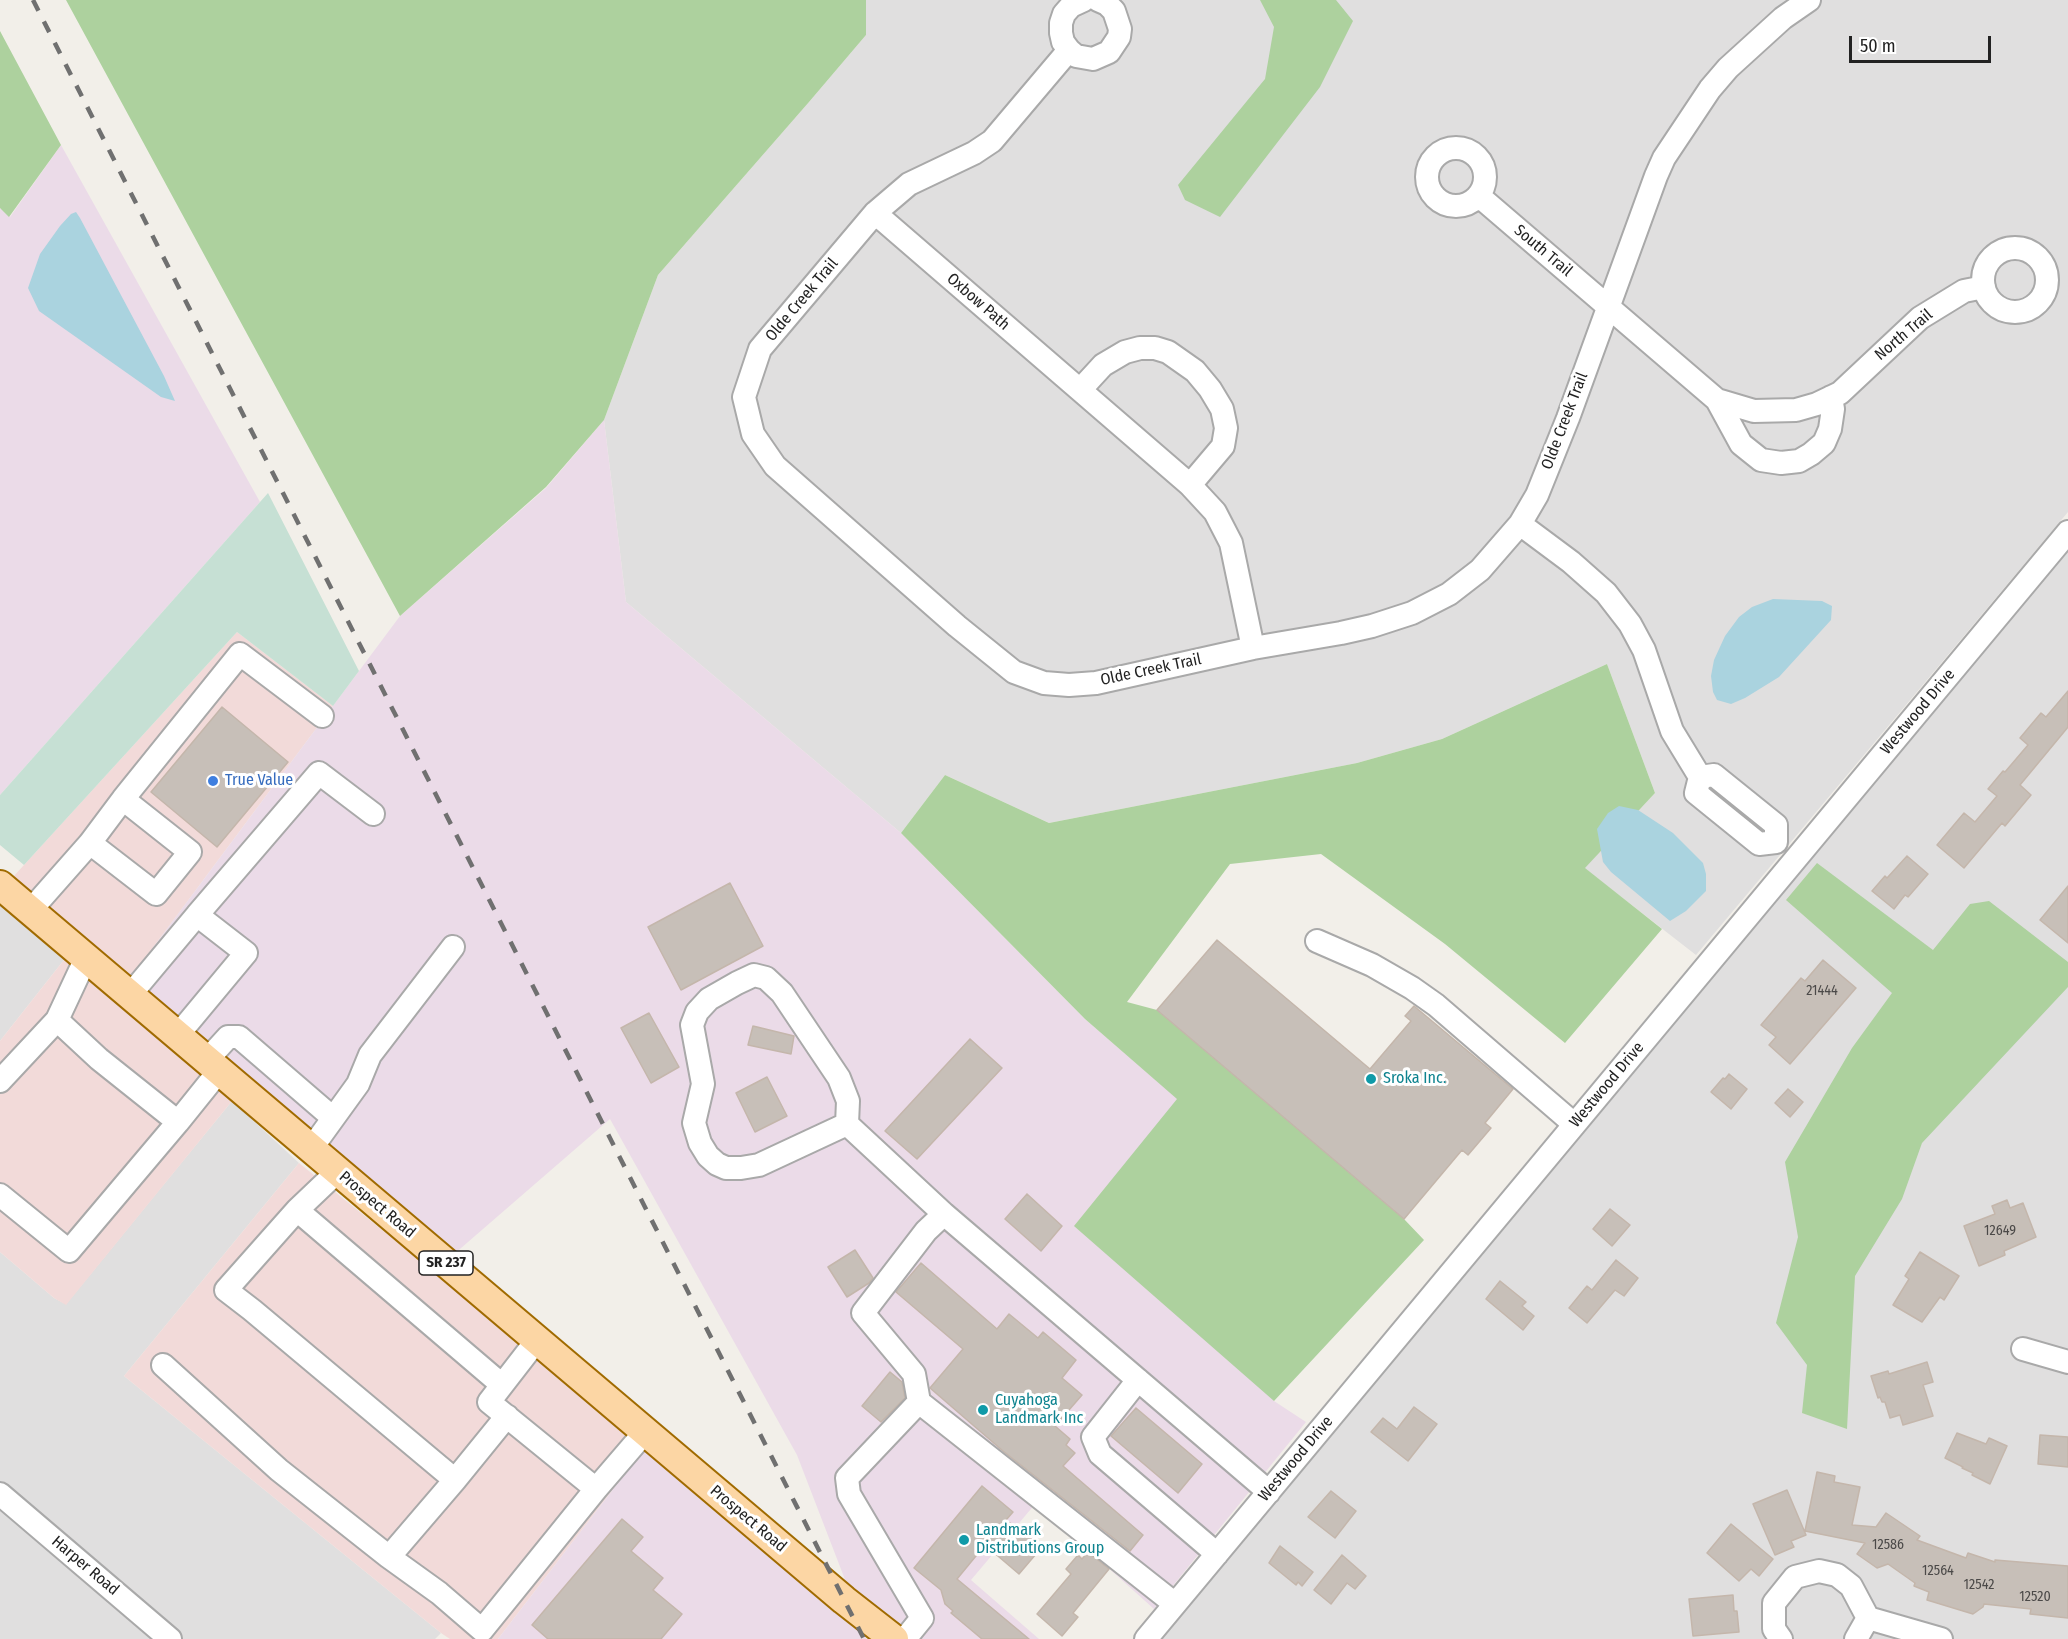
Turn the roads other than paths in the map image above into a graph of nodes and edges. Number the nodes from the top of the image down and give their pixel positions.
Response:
1 (1084, 0) edge
2 (1098, 0) edge
3 (1809, 0) edge
4 (1069, 50) junction
5 (1479, 196) dead end
6 (875, 213) junction
7 (1984, 287) dead end
8 (1607, 306) junction
9 (1080, 390) junction
10 (1831, 397) junction
11 (1718, 400) junction
12 (1190, 485) junction
13 (1520, 524) junction
14 (2068, 532) edge
15 (1253, 648) junction
16 (322, 716) dead end
17 (123, 799) junction
18 (373, 814) dead end
19 (90, 843) junction
20 (1796, 858) junction
21 (0, 885) edge
22 (30, 911) junction
23 (197, 915) junction
24 (1317, 941) dead end
25 (453, 947) dead end
26 (86, 958) junction
27 (130, 995) junction
28 (57, 1020) junction
29 (177, 1036) junction
30 (213, 1066) junction
31 (0, 1081) edge
32 (333, 1118) junction
33 (178, 1122) junction
34 (847, 1124) junction
35 (1574, 1124) junction
36 (311, 1149) junction
37 (338, 1172) junction
38 (0, 1195) edge
39 (297, 1210) junction
40 (944, 1214) junction
41 (537, 1340) junction
42 (2023, 1349) dead end
43 (2068, 1362) edge
44 (163, 1365) dead end
45 (1138, 1380) junction
46 (502, 1385) junction
47 (919, 1402) junction
48 (507, 1416) junction
49 (645, 1431) junction
50 (455, 1480) junction
51 (596, 1489) junction
52 (1269, 1492) junction
53 (0, 1494) edge
54 (1217, 1554) junction
55 (389, 1557) junction
56 (1175, 1604) junction
57 (1868, 1618) junction
58 (170, 1639) edge
59 (894, 1639) edge
60 (905, 1639) edge
61 (1146, 1639) edge
62 (1781, 1639) edge
63 (1856, 1639) edge
64 (1941, 1639) edge

1 - 4 street
2 - 4 street
3 - 8 street, Olde Creek Trail
4 - 6 street, Olde Creek Trail
5 - 8 street, South Trail
6 - 9 street, Oxbow Path
6 - 15 street, Olde Creek Trail
7 - 10 street, North Trail
8 - 11 street, North Trail
8 - 13 street, Olde Creek Trail
9 - 12 street, Oxbow Path
9 - 12 street
10 - 11 street, North Trail
10 - 11 street, North Trail
12 - 15 street, Oxbow Path
13 - 15 street, Olde Creek Trail
13 - 20 street
14 - 20 street, Westwood Drive
16 - 17 street
17 - 19 street
17 - 19 street
18 - 23 street
19 - 22 street
20 - 35 street, Westwood Drive
21 - 22 main road, Prospect Road / SR 237
22 - 26 main road, Prospect Road / SR 237
23 - 27 street
23 - 29 street
24 - 35 street
25 - 32 street
26 - 27 main road, Prospect Road / SR 237
26 - 28 street
27 - 29 main road, Prospect Road / SR 237
28 - 31 street
28 - 33 street
29 - 30 main road, Prospect Road / SR 237
30 - 32 street
30 - 33 street
30 - 36 main road, Prospect Road / SR 237
32 - 36 street
33 - 38 street
34 - 34 street
34 - 40 street
35 - 52 street, Westwood Drive
36 - 37 main road, Prospect Road / SR 237
37 - 39 street
37 - 41 main road, Prospect Road / SR 237
39 - 46 street
39 - 50 street
40 - 45 street
40 - 47 street
41 - 46 street
41 - 49 main road, Prospect Road / SR 237
42 - 43 street
44 - 55 street
45 - 52 street
45 - 54 street
46 - 48 street
47 - 56 street
47 - 60 street
48 - 50 street
48 - 51 street
49 - 51 street
49 - 59 main road, Prospect Road / SR 237
50 - 55 street
51 - 55 street
52 - 54 street, Westwood Drive
53 - 58 street, Harper Road
54 - 56 street, Westwood Drive
56 - 61 street, Westwood Drive
57 - 62 street
57 - 63 street
57 - 64 street

